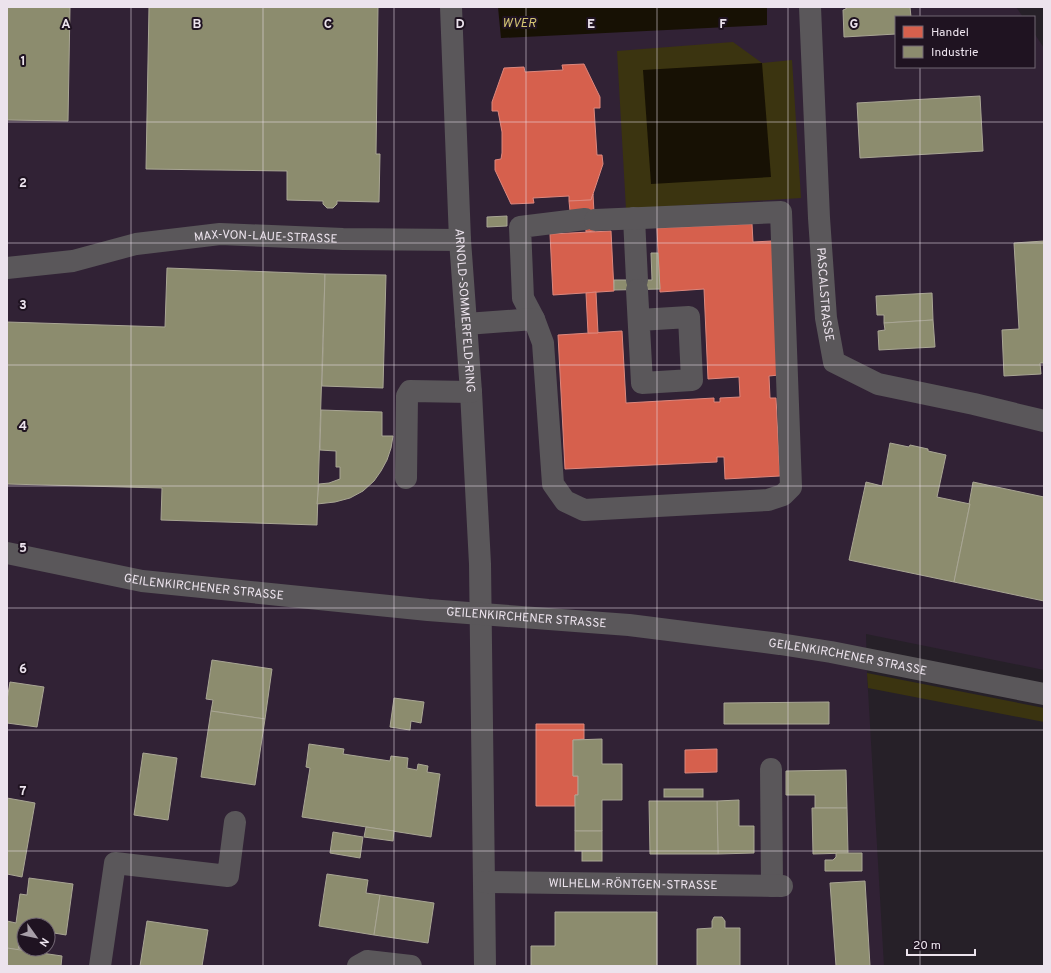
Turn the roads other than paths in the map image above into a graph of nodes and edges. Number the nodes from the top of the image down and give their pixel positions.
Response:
1 (451, 7) edge
2 (810, 7) edge
3 (634, 218) junction
4 (460, 240) junction
5 (7, 268) edge
6 (534, 319) junction
7 (639, 320) dead end
8 (466, 324) junction
9 (471, 392) junction
10 (1044, 421) edge
11 (406, 478) dead end
12 (7, 553) edge
13 (480, 614) junction
14 (1044, 694) edge
15 (771, 768) dead end
16 (235, 822) dead end
17 (484, 882) junction
18 (100, 966) edge
19 (358, 966) edge
20 (411, 966) edge
21 (485, 966) edge

1 - 4 street, ARNOLD-SOMMERFELD-RING
2 - 10 street, PASCALSTRASSE
3 - 6 street
3 - 6 street
3 - 7 street
4 - 5 street, MAX-VON-LAUE-STRASSE
4 - 8 street, ARNOLD-SOMMERFELD-RING
6 - 8 street
8 - 9 street, ARNOLD-SOMMERFELD-RING
9 - 11 street
9 - 13 street, ARNOLD-SOMMERFELD-RING
12 - 13 street, GEILENKIRCHENER STRASSE
13 - 14 street, GEILENKIRCHENER STRASSE
13 - 17 street
15 - 17 street, WILHELM-RÖNTGEN-STRASSE
16 - 18 street
17 - 21 street
19 - 20 street

